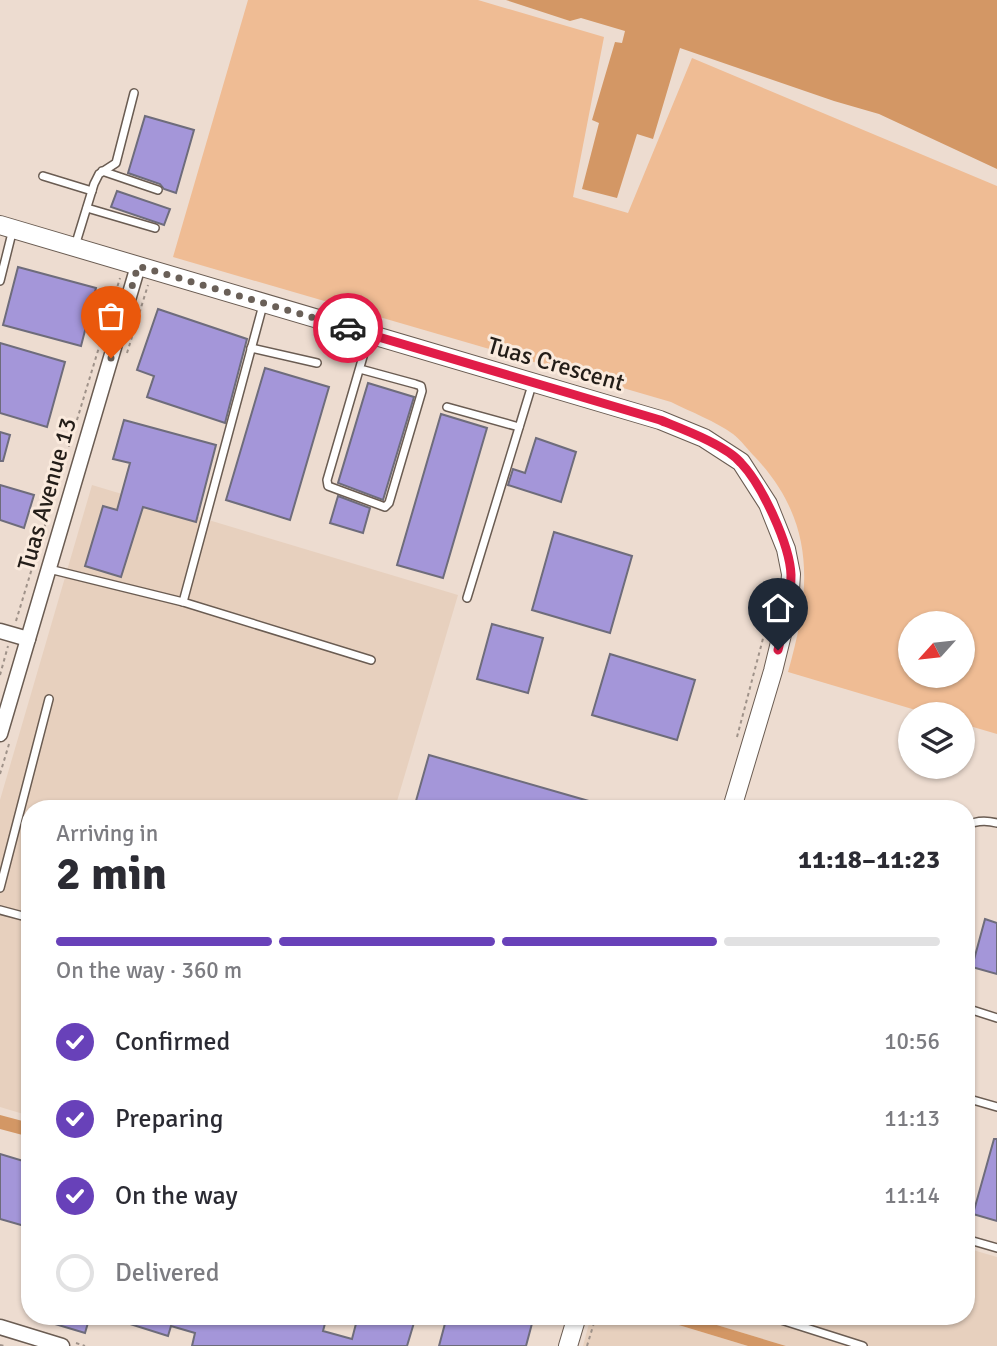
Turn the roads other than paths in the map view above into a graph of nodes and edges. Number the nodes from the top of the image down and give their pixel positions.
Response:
1 (134, 93) dead end
2 (102, 171) junction
3 (43, 176) dead end
4 (158, 190) dead end
5 (92, 191) junction
6 (87, 208) junction
7 (7, 226) edge
8 (155, 228) dead end
9 (75, 247) junction
10 (131, 264) junction
11 (0, 281) edge
12 (263, 303) junction
13 (363, 329) junction
14 (251, 348) junction
15 (317, 363) dead end
16 (359, 369) junction
17 (533, 383) junction
18 (447, 407) dead end
19 (519, 427) junction
20 (49, 569) junction
21 (467, 598) dead end
22 (183, 602) junction
23 (6, 632) edge
24 (28, 639) junction
25 (370, 660) dead end
26 (49, 699) dead end
27 (0, 734) edge
28 (23, 800) edge
29 (734, 800) edge
30 (21, 807) edge
31 (975, 821) edge
32 (997, 823) edge
33 (0, 888) edge
34 (0, 910) edge
35 (21, 916) edge
36 (975, 1011) edge
37 (997, 1018) edge
38 (975, 1101) edge
39 (997, 1107) edge
40 (975, 1242) edge
41 (997, 1248) edge
42 (575, 1325) edge
43 (801, 1325) edge
44 (0, 1327) edge
45 (62, 1346) edge
46 (568, 1346) edge
47 (863, 1346) edge

1 - 2 lane
2 - 4 lane
2 - 5 lane
3 - 5 lane
5 - 6 lane
6 - 8 lane
6 - 9 lane
7 - 9 street, Tuas Crescent
7 - 11 lane
9 - 10 street, Tuas Crescent
10 - 12 street, Tuas Crescent
10 - 20 street, Tuas Avenue 13
12 - 13 street, Tuas Crescent
12 - 14 lane
13 - 16 lane
13 - 17 street, Tuas Crescent
14 - 15 lane
14 - 22 lane
16 - 16 lane
17 - 19 lane
17 - 29 street, Tuas Crescent
18 - 19 lane
19 - 21 lane
20 - 22 lane
20 - 24 street, Tuas Avenue 13
22 - 25 lane
23 - 24 street
24 - 27 street, Tuas Avenue 13
26 - 28 lane
30 - 33 lane
31 - 32 lane
34 - 35 lane
36 - 37 lane
38 - 39 lane
40 - 41 lane
42 - 46 street
43 - 47 lane
44 - 45 street

